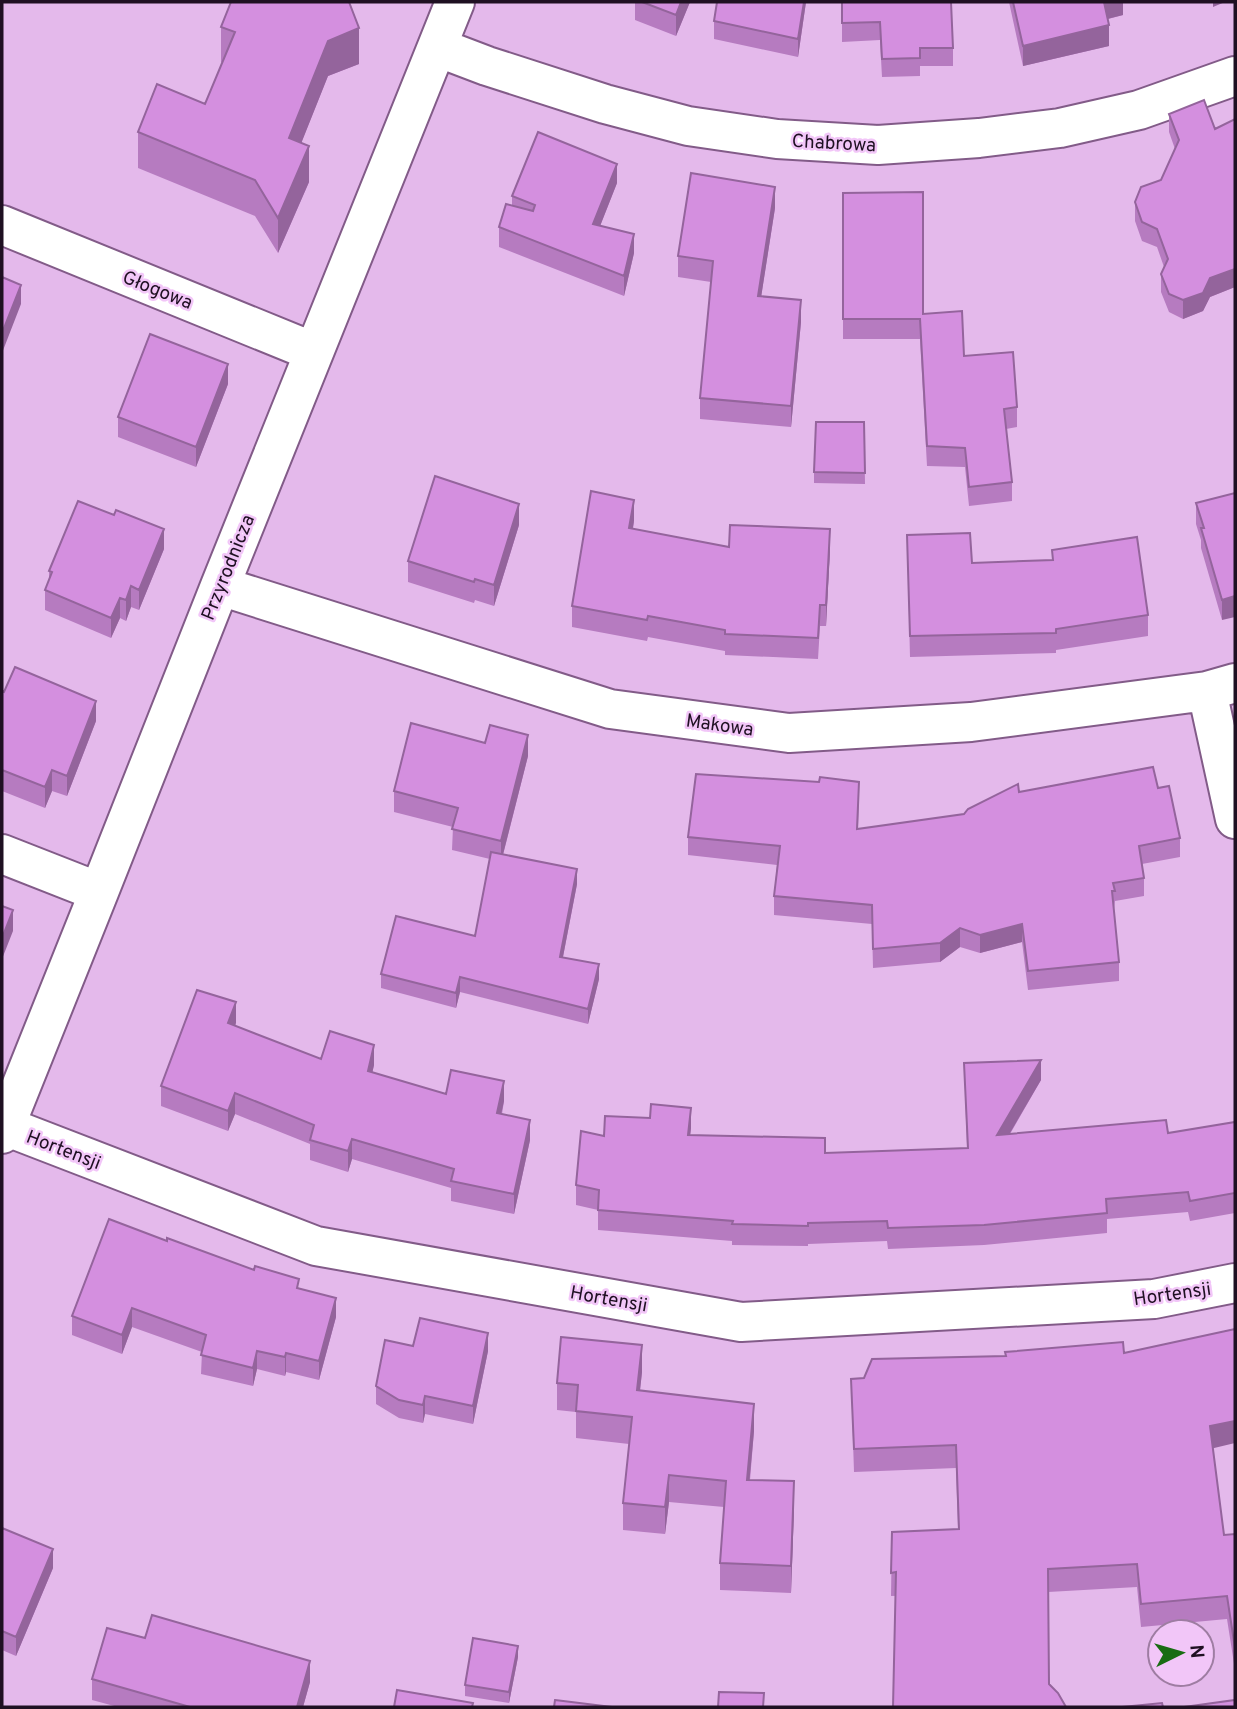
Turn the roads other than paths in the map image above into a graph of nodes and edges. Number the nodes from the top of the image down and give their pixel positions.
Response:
1 (455, 2) edge
2 (437, 47) junction
3 (1235, 76) edge
4 (2, 225) edge
5 (314, 352) junction
6 (220, 586) junction
7 (1221, 687) edge
8 (1235, 819) edge
9 (2, 854) edge
10 (99, 892) junction
11 (3, 1130) edge
12 (1235, 1283) edge

1 - 2 street, Przyrodnicza
2 - 3 street, Chabrowa
2 - 5 street, Przyrodnicza
4 - 5 street, Głogowa
5 - 6 street, Przyrodnicza
6 - 7 street, Makowa
6 - 10 street, Przyrodnicza
7 - 8 street
9 - 10 street
10 - 11 street, Przyrodnicza
11 - 12 street, Hortensji

